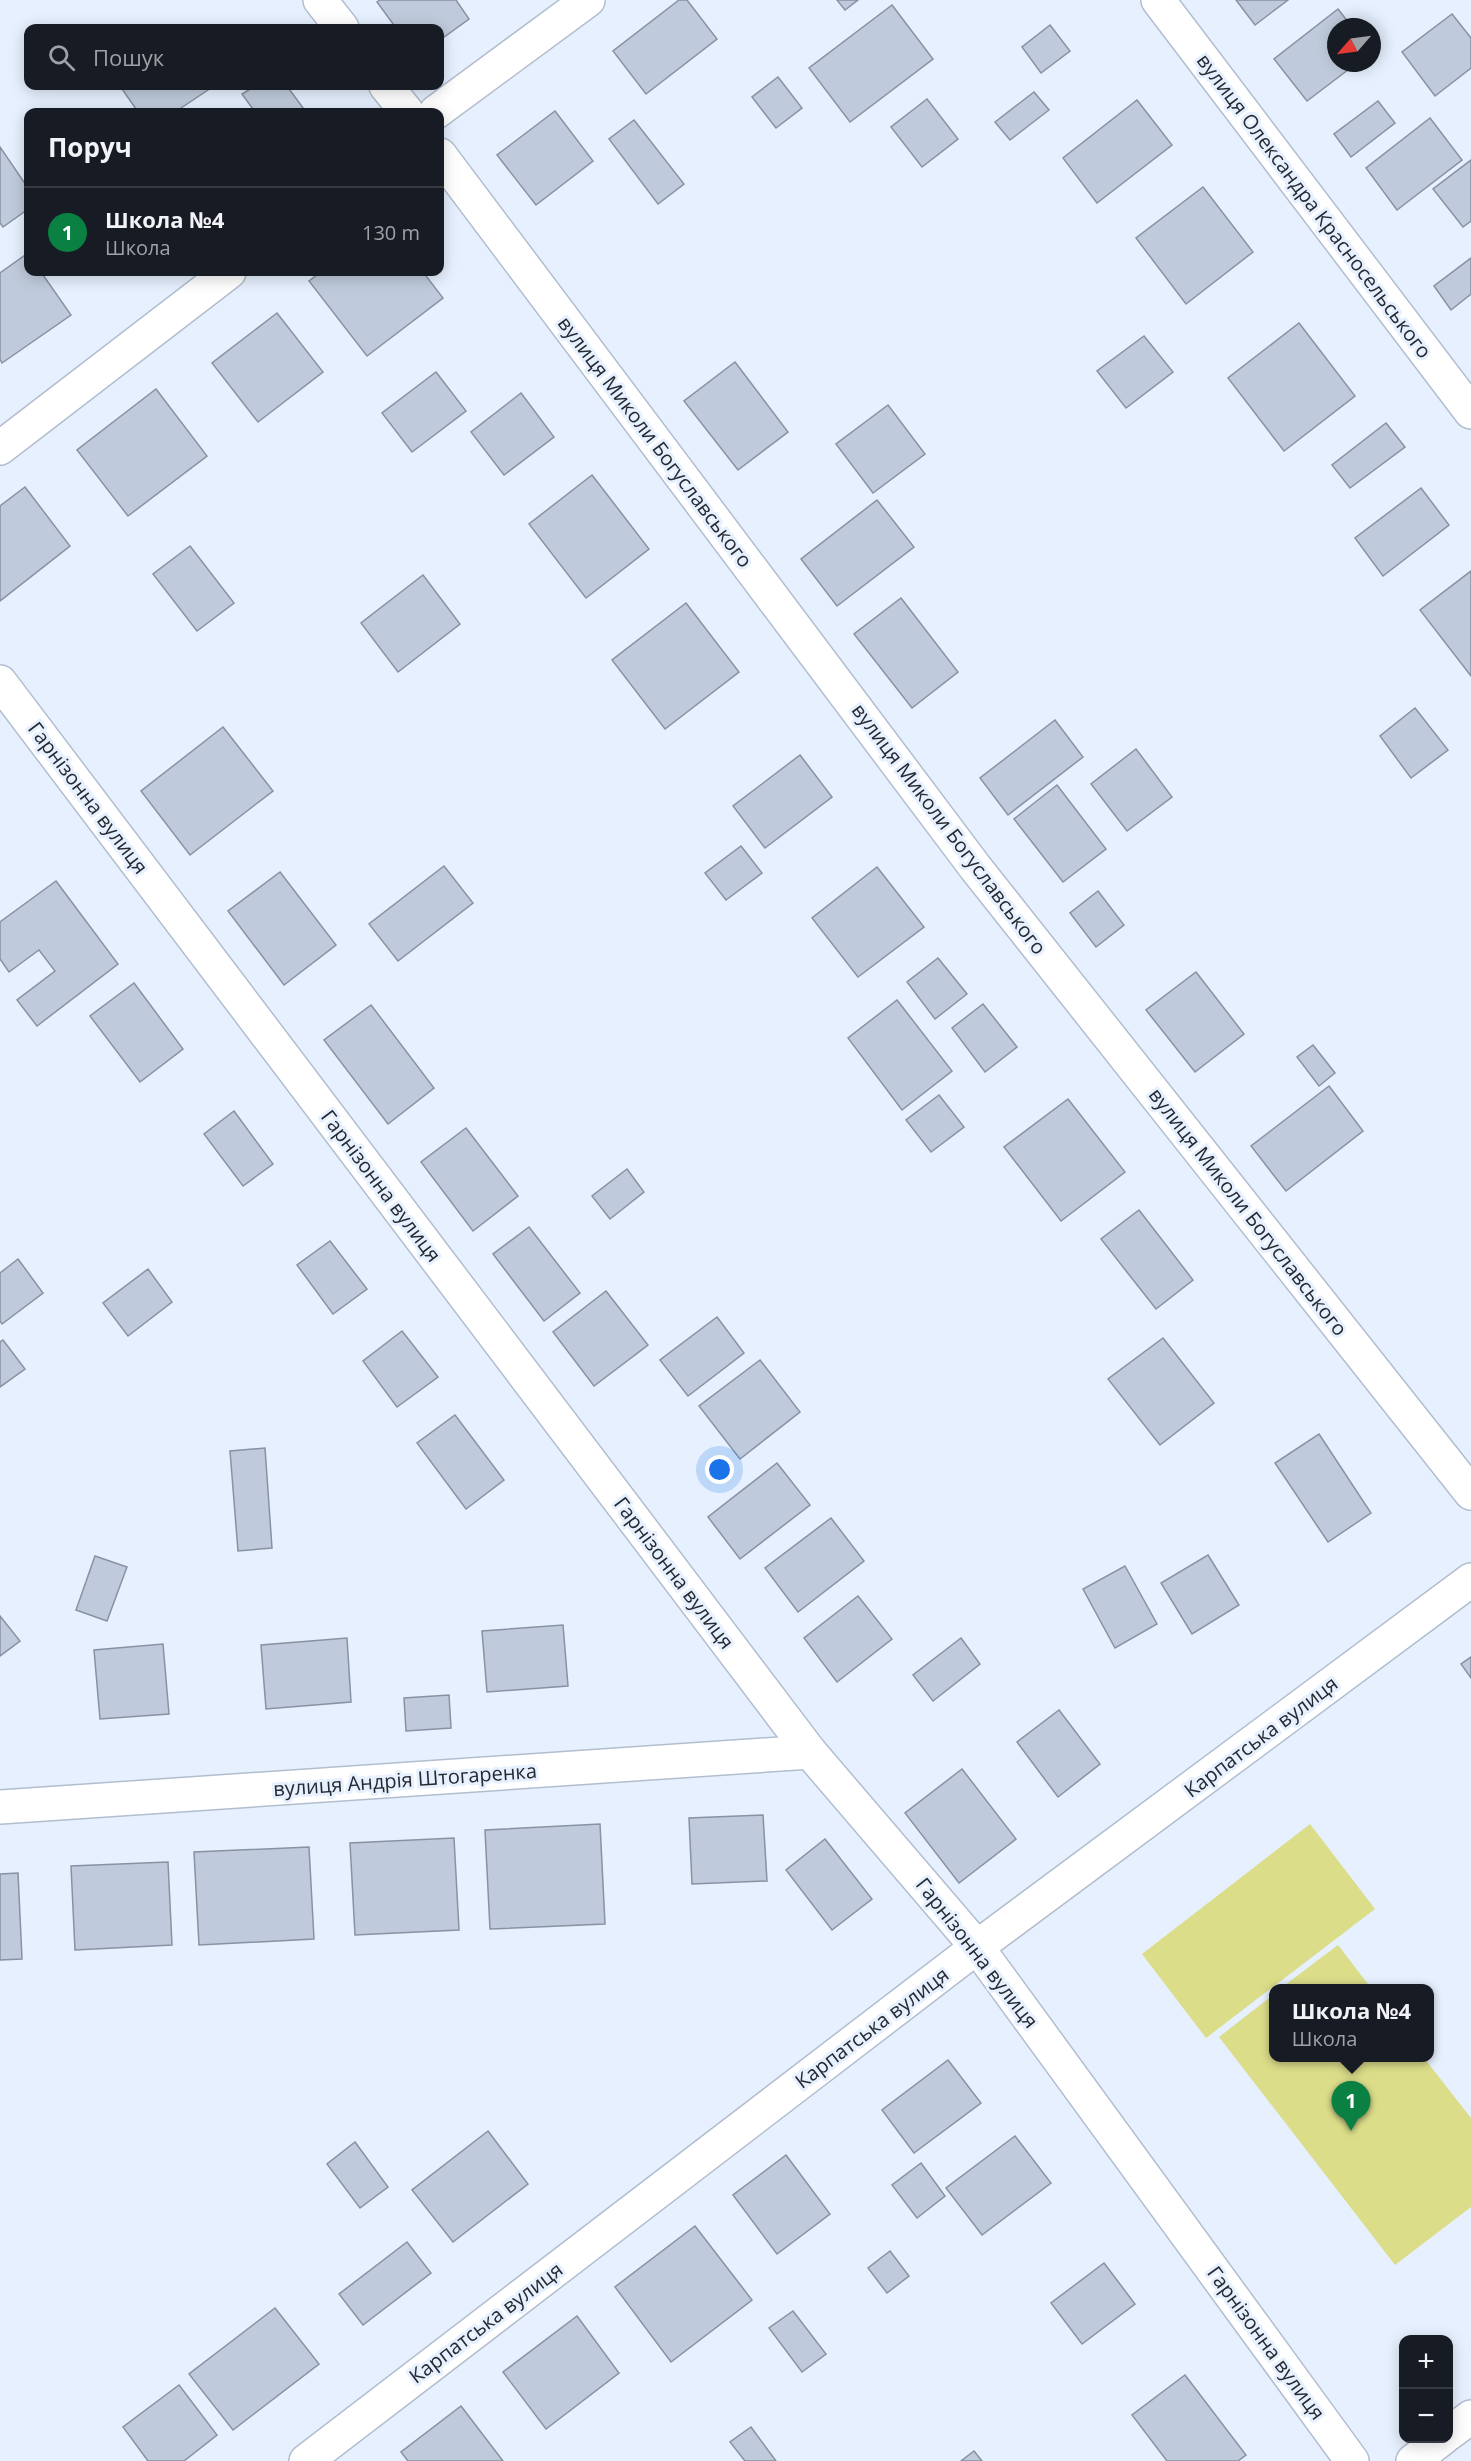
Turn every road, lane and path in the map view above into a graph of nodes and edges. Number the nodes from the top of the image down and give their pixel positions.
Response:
1 (320, 0) edge
2 (588, 0) edge
3 (1158, 0) edge
4 (339, 24) edge
5 (389, 90) edge
6 (404, 108) edge
7 (441, 108) edge
8 (444, 160) edge
9 (224, 276) edge
10 (1471, 412) edge
11 (0, 448) edge
12 (0, 682) edge
13 (1471, 1493) edge
14 (1471, 1580) edge
15 (810, 1752) junction
16 (5, 1800) edge
17 (977, 1947) junction
18 (1471, 2417) edge
19 (1453, 2431) edge
20 (1438, 2443) edge
21 (306, 2461) edge
22 (1352, 2461) edge
23 (1413, 2461) edge

1 - 4 street
2 - 7 street
3 - 10 street, вулиця Олександра Красносельського
5 - 6 street
8 - 13 street, вулиця Миколи Богуславського
9 - 11 street
12 - 15 street, Гарнізонна вулиця
14 - 17 street, Карпатська вулиця
15 - 16 street, вулиця Андрія Штогаренка
15 - 17 street, Гарнізонна вулиця
17 - 21 street, Карпатська вулиця
17 - 22 street, Гарнізонна вулиця
18 - 19 street
20 - 23 street

